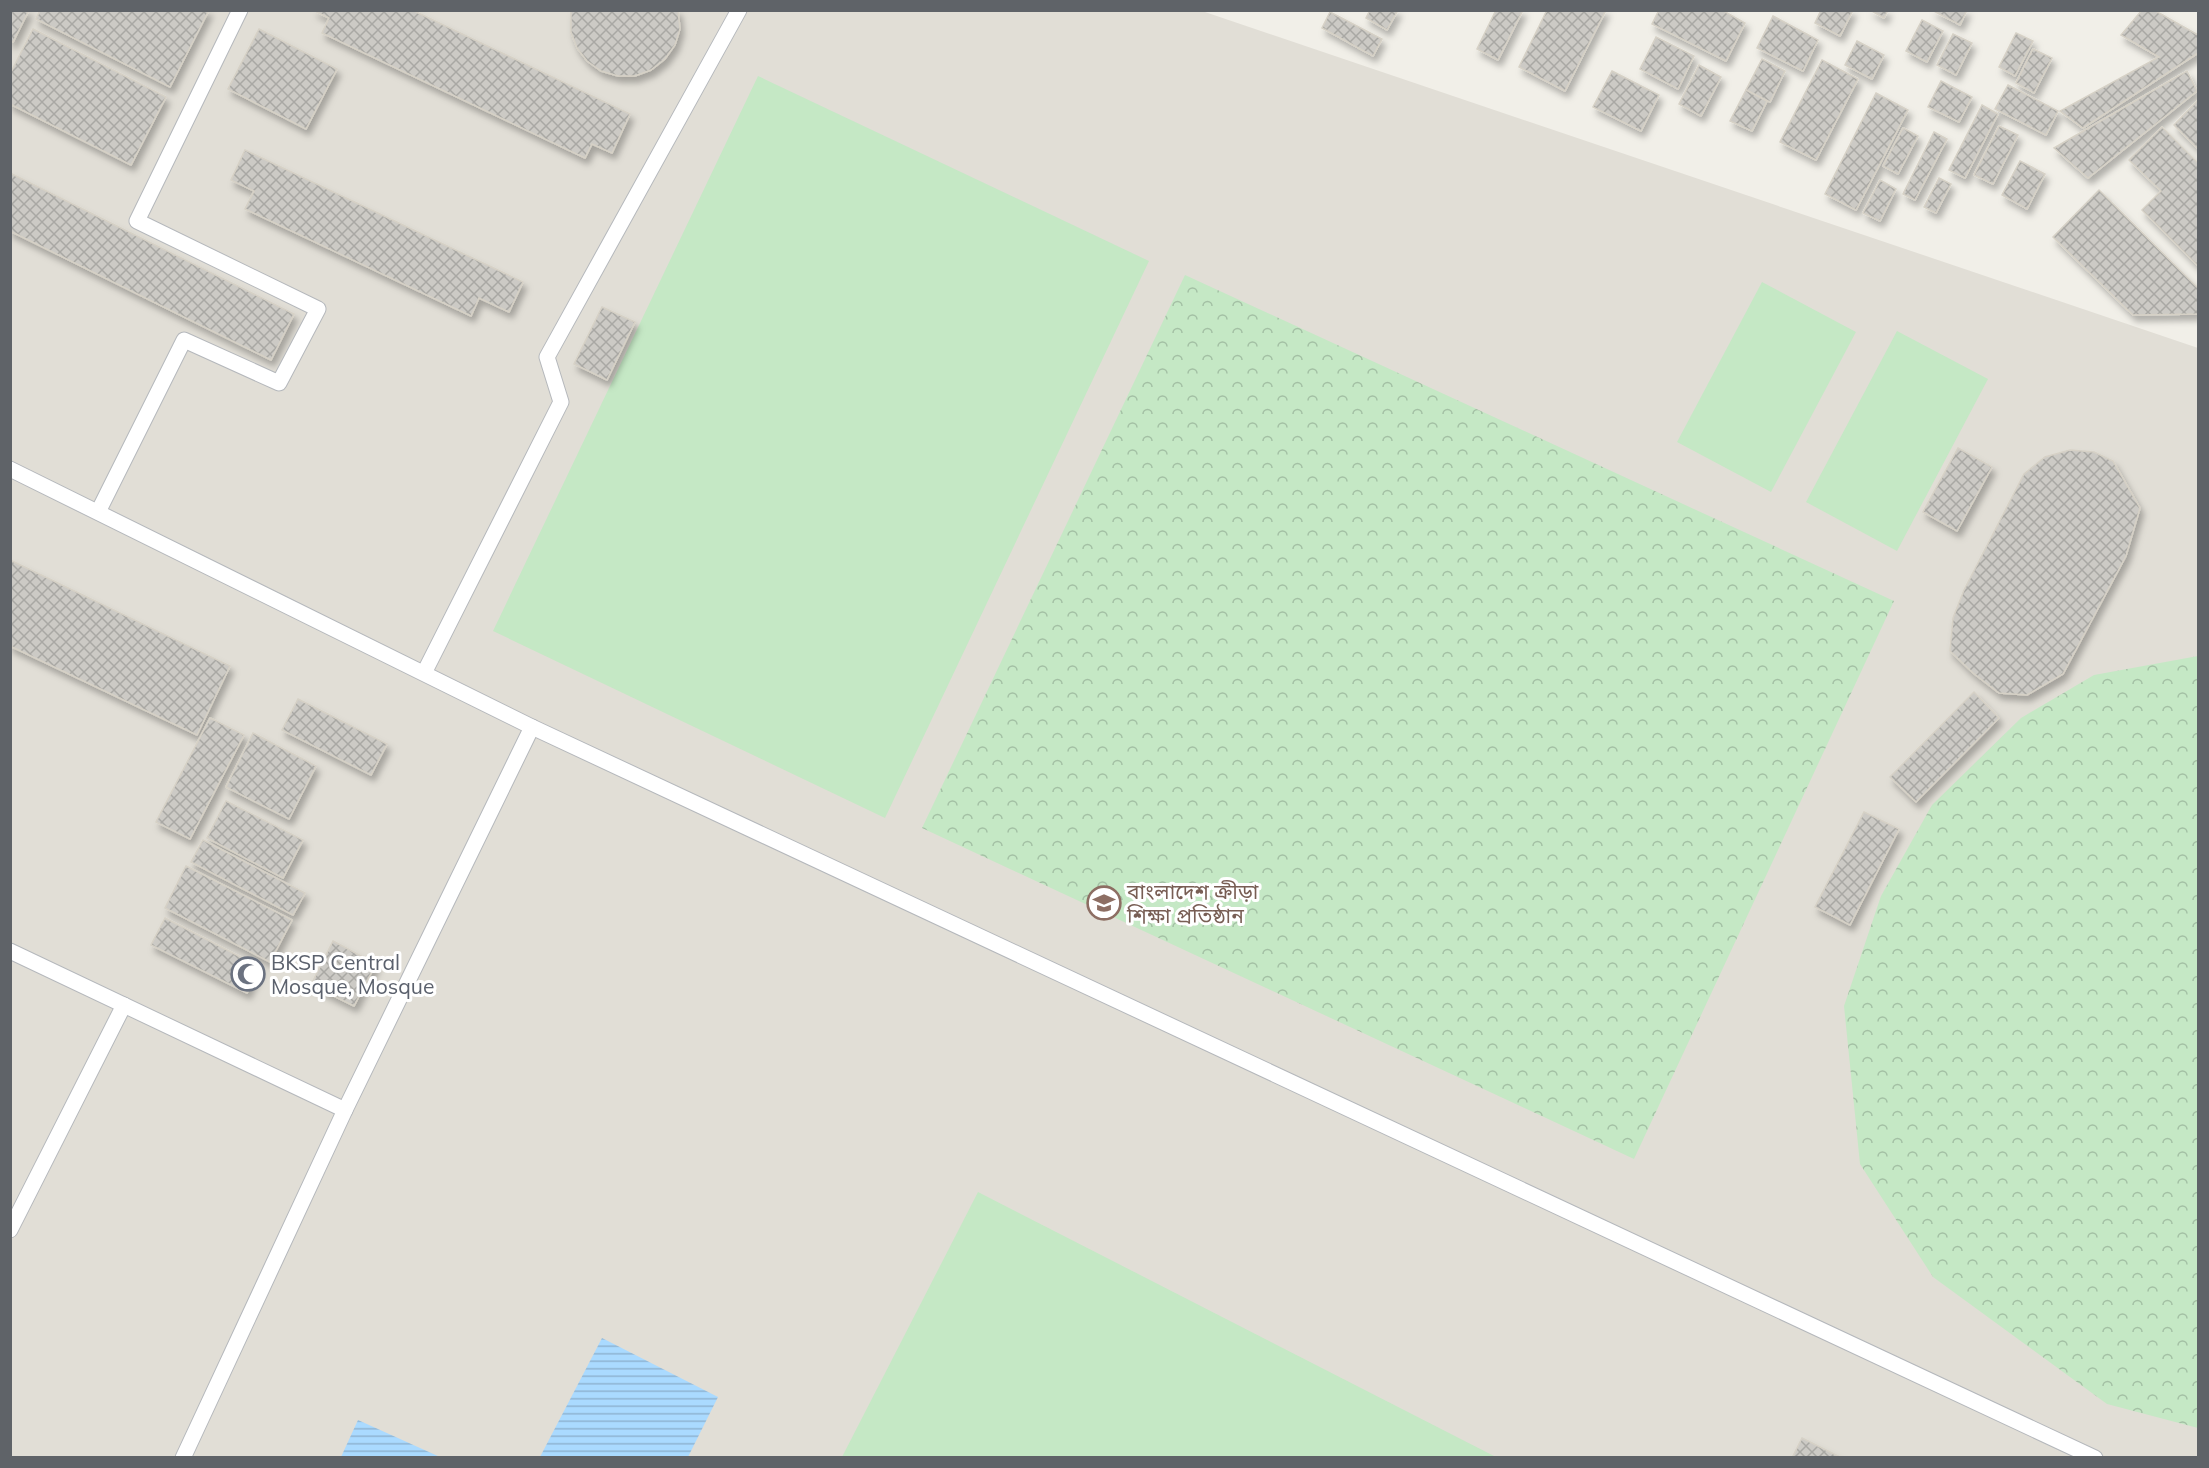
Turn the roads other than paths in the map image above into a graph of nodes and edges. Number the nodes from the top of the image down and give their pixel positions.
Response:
1 (240, 10) edge
2 (740, 10) edge
3 (10, 469) edge
4 (98, 512) junction
5 (424, 673) junction
6 (532, 727) junction
7 (10, 951) edge
8 (124, 1005) junction
9 (345, 1110) junction
10 (10, 1230) edge
11 (183, 1458) edge
12 (2095, 1458) edge

1 - 4 lane
2 - 5 lane
3 - 4 lane
4 - 5 lane
5 - 6 lane
6 - 9 lane
6 - 12 lane
7 - 8 lane
8 - 9 lane
8 - 10 lane
9 - 11 lane

